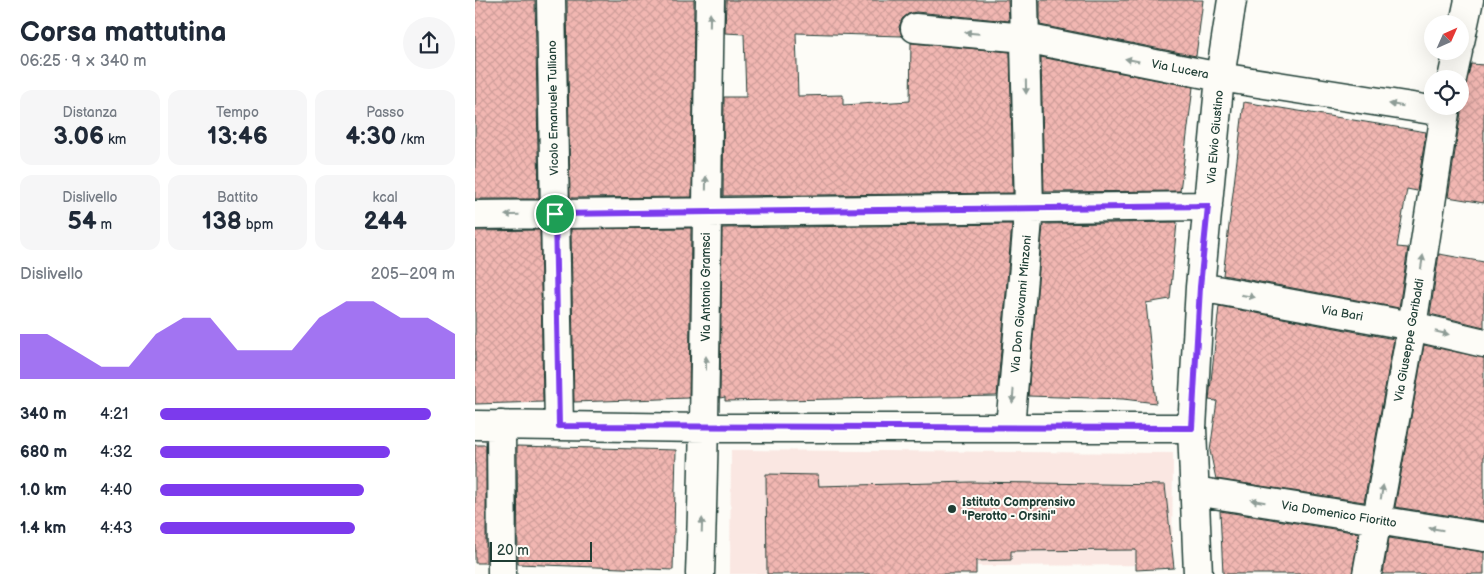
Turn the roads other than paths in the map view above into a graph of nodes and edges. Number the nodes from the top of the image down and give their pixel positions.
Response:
1 (551, 0) edge
2 (710, 0) edge
3 (1025, 0) edge
4 (1232, 0) edge
5 (1469, 0) edge
6 (1466, 15) edge
7 (915, 28) dead end
8 (1025, 38) junction
9 (1220, 77) junction
10 (1424, 106) edge
11 (1444, 115) edge
12 (1208, 206) junction
13 (1029, 208) junction
14 (705, 212) junction
15 (555, 214) junction
16 (475, 215) edge
17 (1200, 287) junction
18 (1412, 326) junction
19 (1484, 343) edge
20 (488, 425) edge
21 (559, 426) junction
22 (1011, 427) junction
23 (706, 428) junction
24 (1192, 428) junction
25 (1195, 491) junction
26 (1377, 520) junction
27 (1484, 537) edge
28 (502, 574) edge
29 (700, 574) edge
30 (1198, 574) edge
31 (1367, 574) edge

1 - 15 street, Vicolo Emanuele Tulliano
14 -> 2 street, Via Antonio Gramsci
3 - 8 street, Via Don Giovanni Minzoni
4 - 9 street, Via Elvio Giustino
5 - 6 street
8 -> 7 street, Via Lucera
9 -> 8 street, Via Lucera
8 -> 13 street, Via Don Giovanni Minzoni
10 -> 9 street, Via Lucera
9 - 12 street, Via Elvio Giustino
18 -> 11 street, Via Giuseppe Garibaldi
12 - 13 street
12 - 17 street, Via Elvio Giustino
13 - 14 street
13 -> 22 street, Via Don Giovanni Minzoni
14 - 15 street
23 -> 14 street, Via Antonio Gramsci
15 -> 16 street
15 - 21 street, Vicolo Emanuele Tulliano
17 -> 18 street, Via Bari
17 - 24 street, Via Elvio Giustino
18 -> 19 street, Via Bari
26 -> 18 street, Via Giuseppe Garibaldi
20 - 21 street
20 - 28 street
21 - 23 street
22 - 23 street
22 - 24 street
29 -> 23 street, Via Antonio Gramsci
24 - 25 street, Via Elvio Giustino
26 -> 25 street, Via Domenico Fioritto
25 - 30 street, Via Elvio Giustino
27 -> 26 street, Via Domenico Fioritto
26 - 31 street, Via Giuseppe Garibaldi

